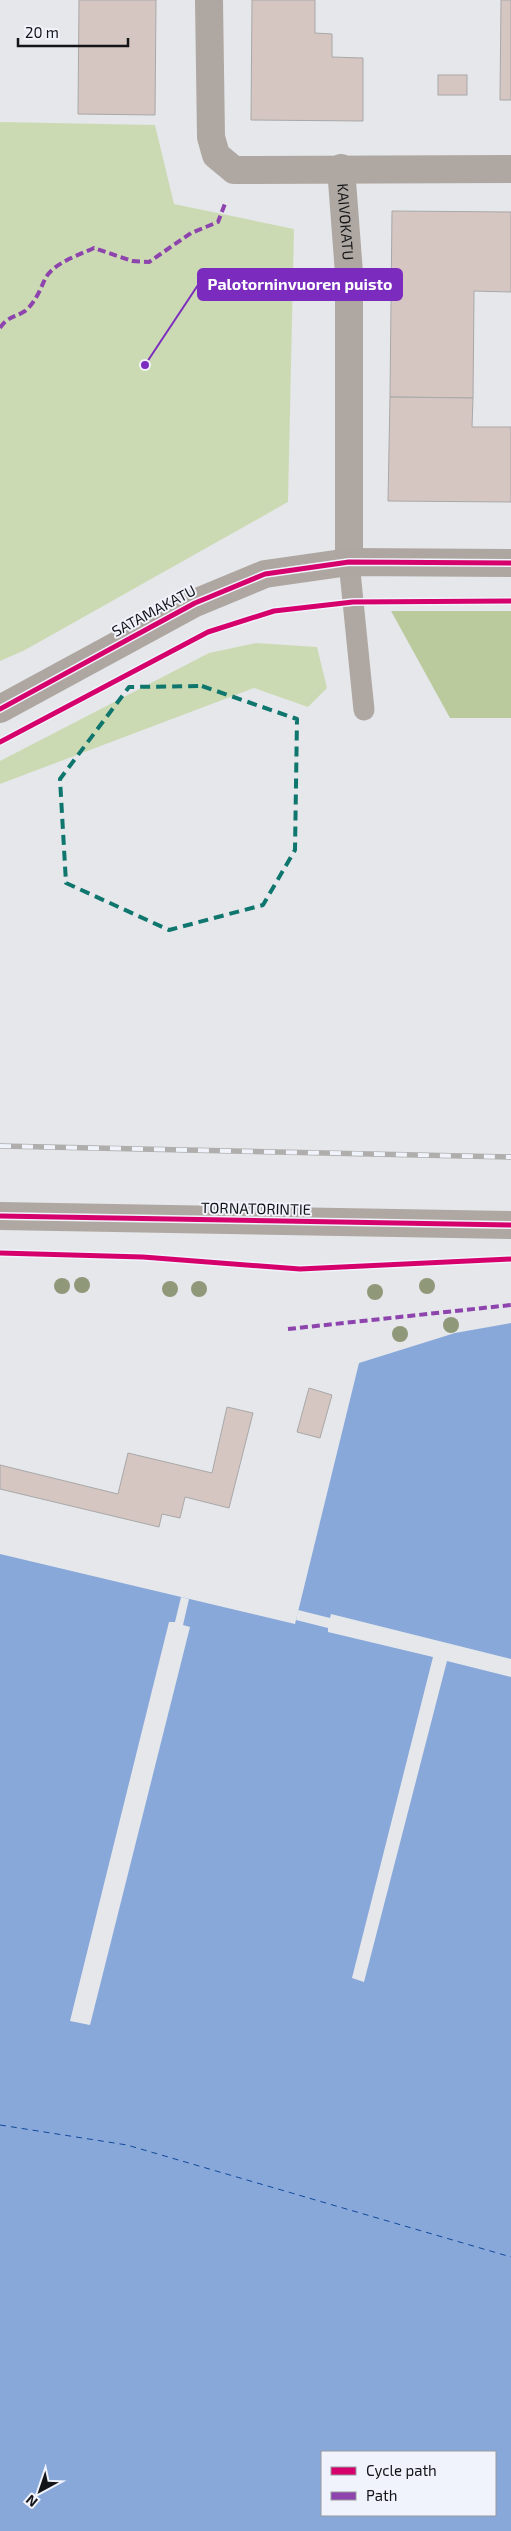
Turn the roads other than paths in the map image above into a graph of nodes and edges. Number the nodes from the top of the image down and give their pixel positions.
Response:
1 (209, 0) edge
2 (341, 168) junction
3 (511, 169) edge
4 (349, 562) junction
5 (511, 562) edge
6 (0, 709) edge
7 (364, 710) dead end
8 (0, 1216) edge
9 (511, 1225) edge

1 - 2 street, KAIVOKATU
2 - 3 street
2 - 4 street, KAIVOKATU
4 - 5 street, SATAMAKATU
4 - 6 street, SATAMAKATU
4 - 7 lane
8 - 9 street, TORNATORINTIE

